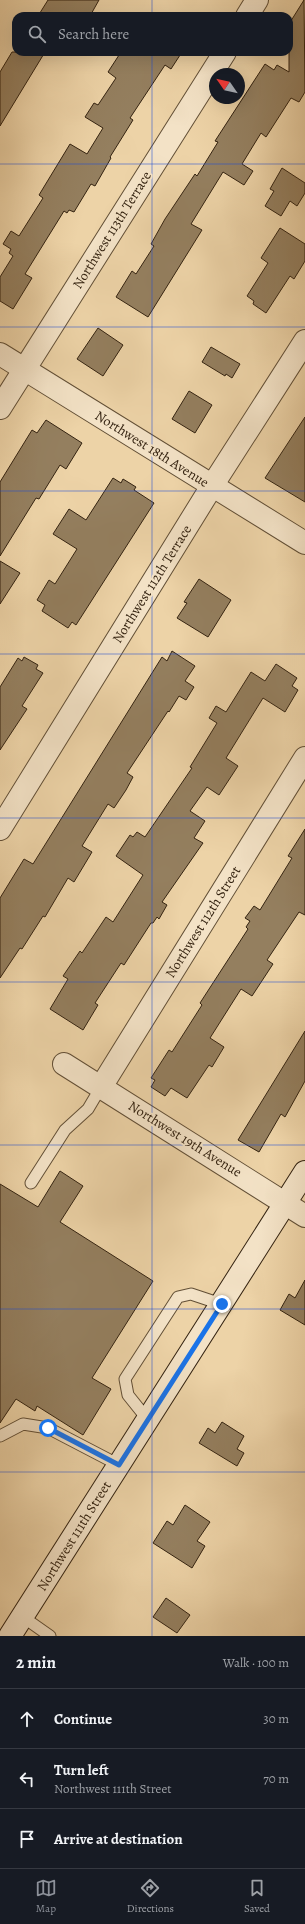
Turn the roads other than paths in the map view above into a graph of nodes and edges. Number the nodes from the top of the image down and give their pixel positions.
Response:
1 (257, 0) edge
2 (250, 12) edge
3 (222, 56) edge
4 (305, 341) edge
5 (0, 354) edge
6 (25, 369) junction
7 (0, 408) edge
8 (212, 486) junction
9 (305, 543) edge
10 (305, 758) edge
11 (0, 829) edge
12 (64, 1064) dead end
13 (101, 1087) junction
14 (305, 1172) edge
15 (31, 1183) dead end
16 (285, 1203) junction
17 (305, 1216) edge
18 (222, 1304) junction
19 (148, 1420) junction
20 (0, 1436) edge
21 (119, 1465) junction
22 (23, 1616) junction
23 (10, 1636) edge
24 (50, 1636) edge

1 - 2 street
3 - 6 street, Northwest 113th Terrace
4 - 8 street, Northwest 112th Terrace
5 - 6 street, Northwest 18th Avenue
6 - 7 street, Northwest 113th Terrace
6 - 8 street, Northwest 18th Avenue
8 - 9 street, Northwest 18th Avenue
8 - 11 street, Northwest 112th Terrace
10 - 13 street, Northwest 112th Street
12 - 13 street, Northwest 19th Avenue
13 - 15 lane
13 - 16 street, Northwest 19th Avenue
14 - 16 street, Northwest 111th Street
16 - 17 street, Northwest 19th Avenue
16 - 18 street, Northwest 111th Street
18 - 19 street, Northwest 111th Street
18 - 19 lane
19 - 21 street, Northwest 111th Street
20 - 21 lane
21 - 22 street, Northwest 111th Street
22 - 23 street, Northwest 111th Street
22 - 24 lane

